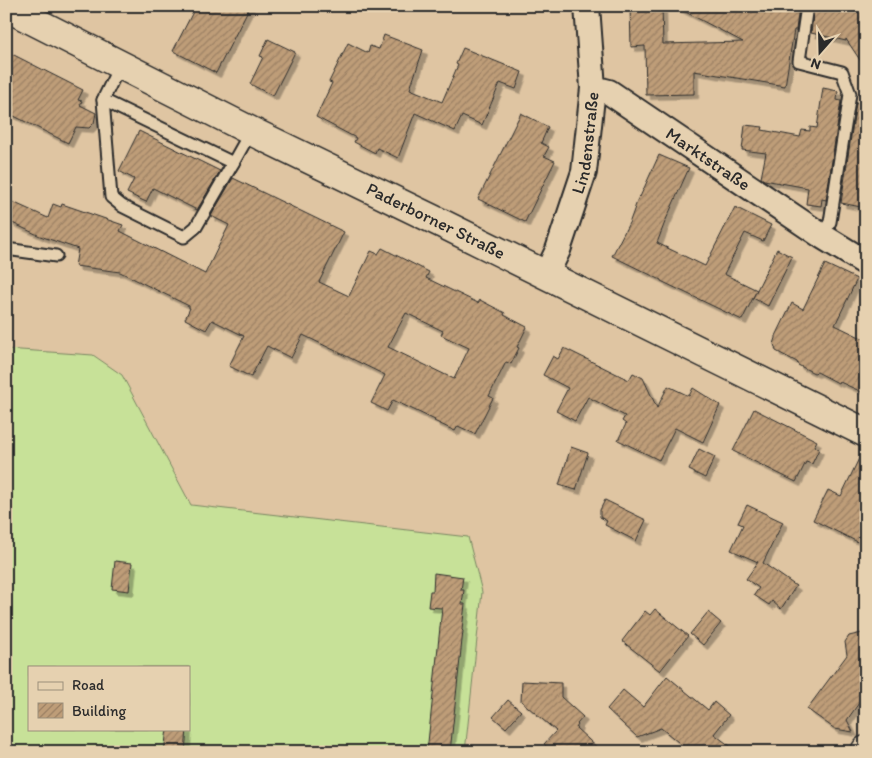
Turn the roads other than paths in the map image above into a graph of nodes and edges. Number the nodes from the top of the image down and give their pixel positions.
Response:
1 (587, 6) edge
2 (807, 6) edge
3 (6, 8) edge
4 (120, 65) junction
5 (592, 88) junction
6 (103, 100) junction
7 (250, 131) junction
8 (233, 164) junction
9 (822, 236) junction
10 (6, 249) edge
11 (56, 256) dead end
12 (866, 263) edge
13 (546, 275) junction
14 (866, 432) edge

1 - 5 street, Lindenstraße
2 - 9 lane
3 - 4 main road, Paderborner Straße
4 - 6 lane
4 - 7 main road, Paderborner Straße
5 - 9 street, Marktstraße
5 - 13 street, Lindenstraße
6 - 8 lane
6 - 8 lane
7 - 8 lane
7 - 13 main road, Paderborner Straße
9 - 12 street, Marktstraße
10 - 11 lane
13 - 14 main road, Paderborner Straße

